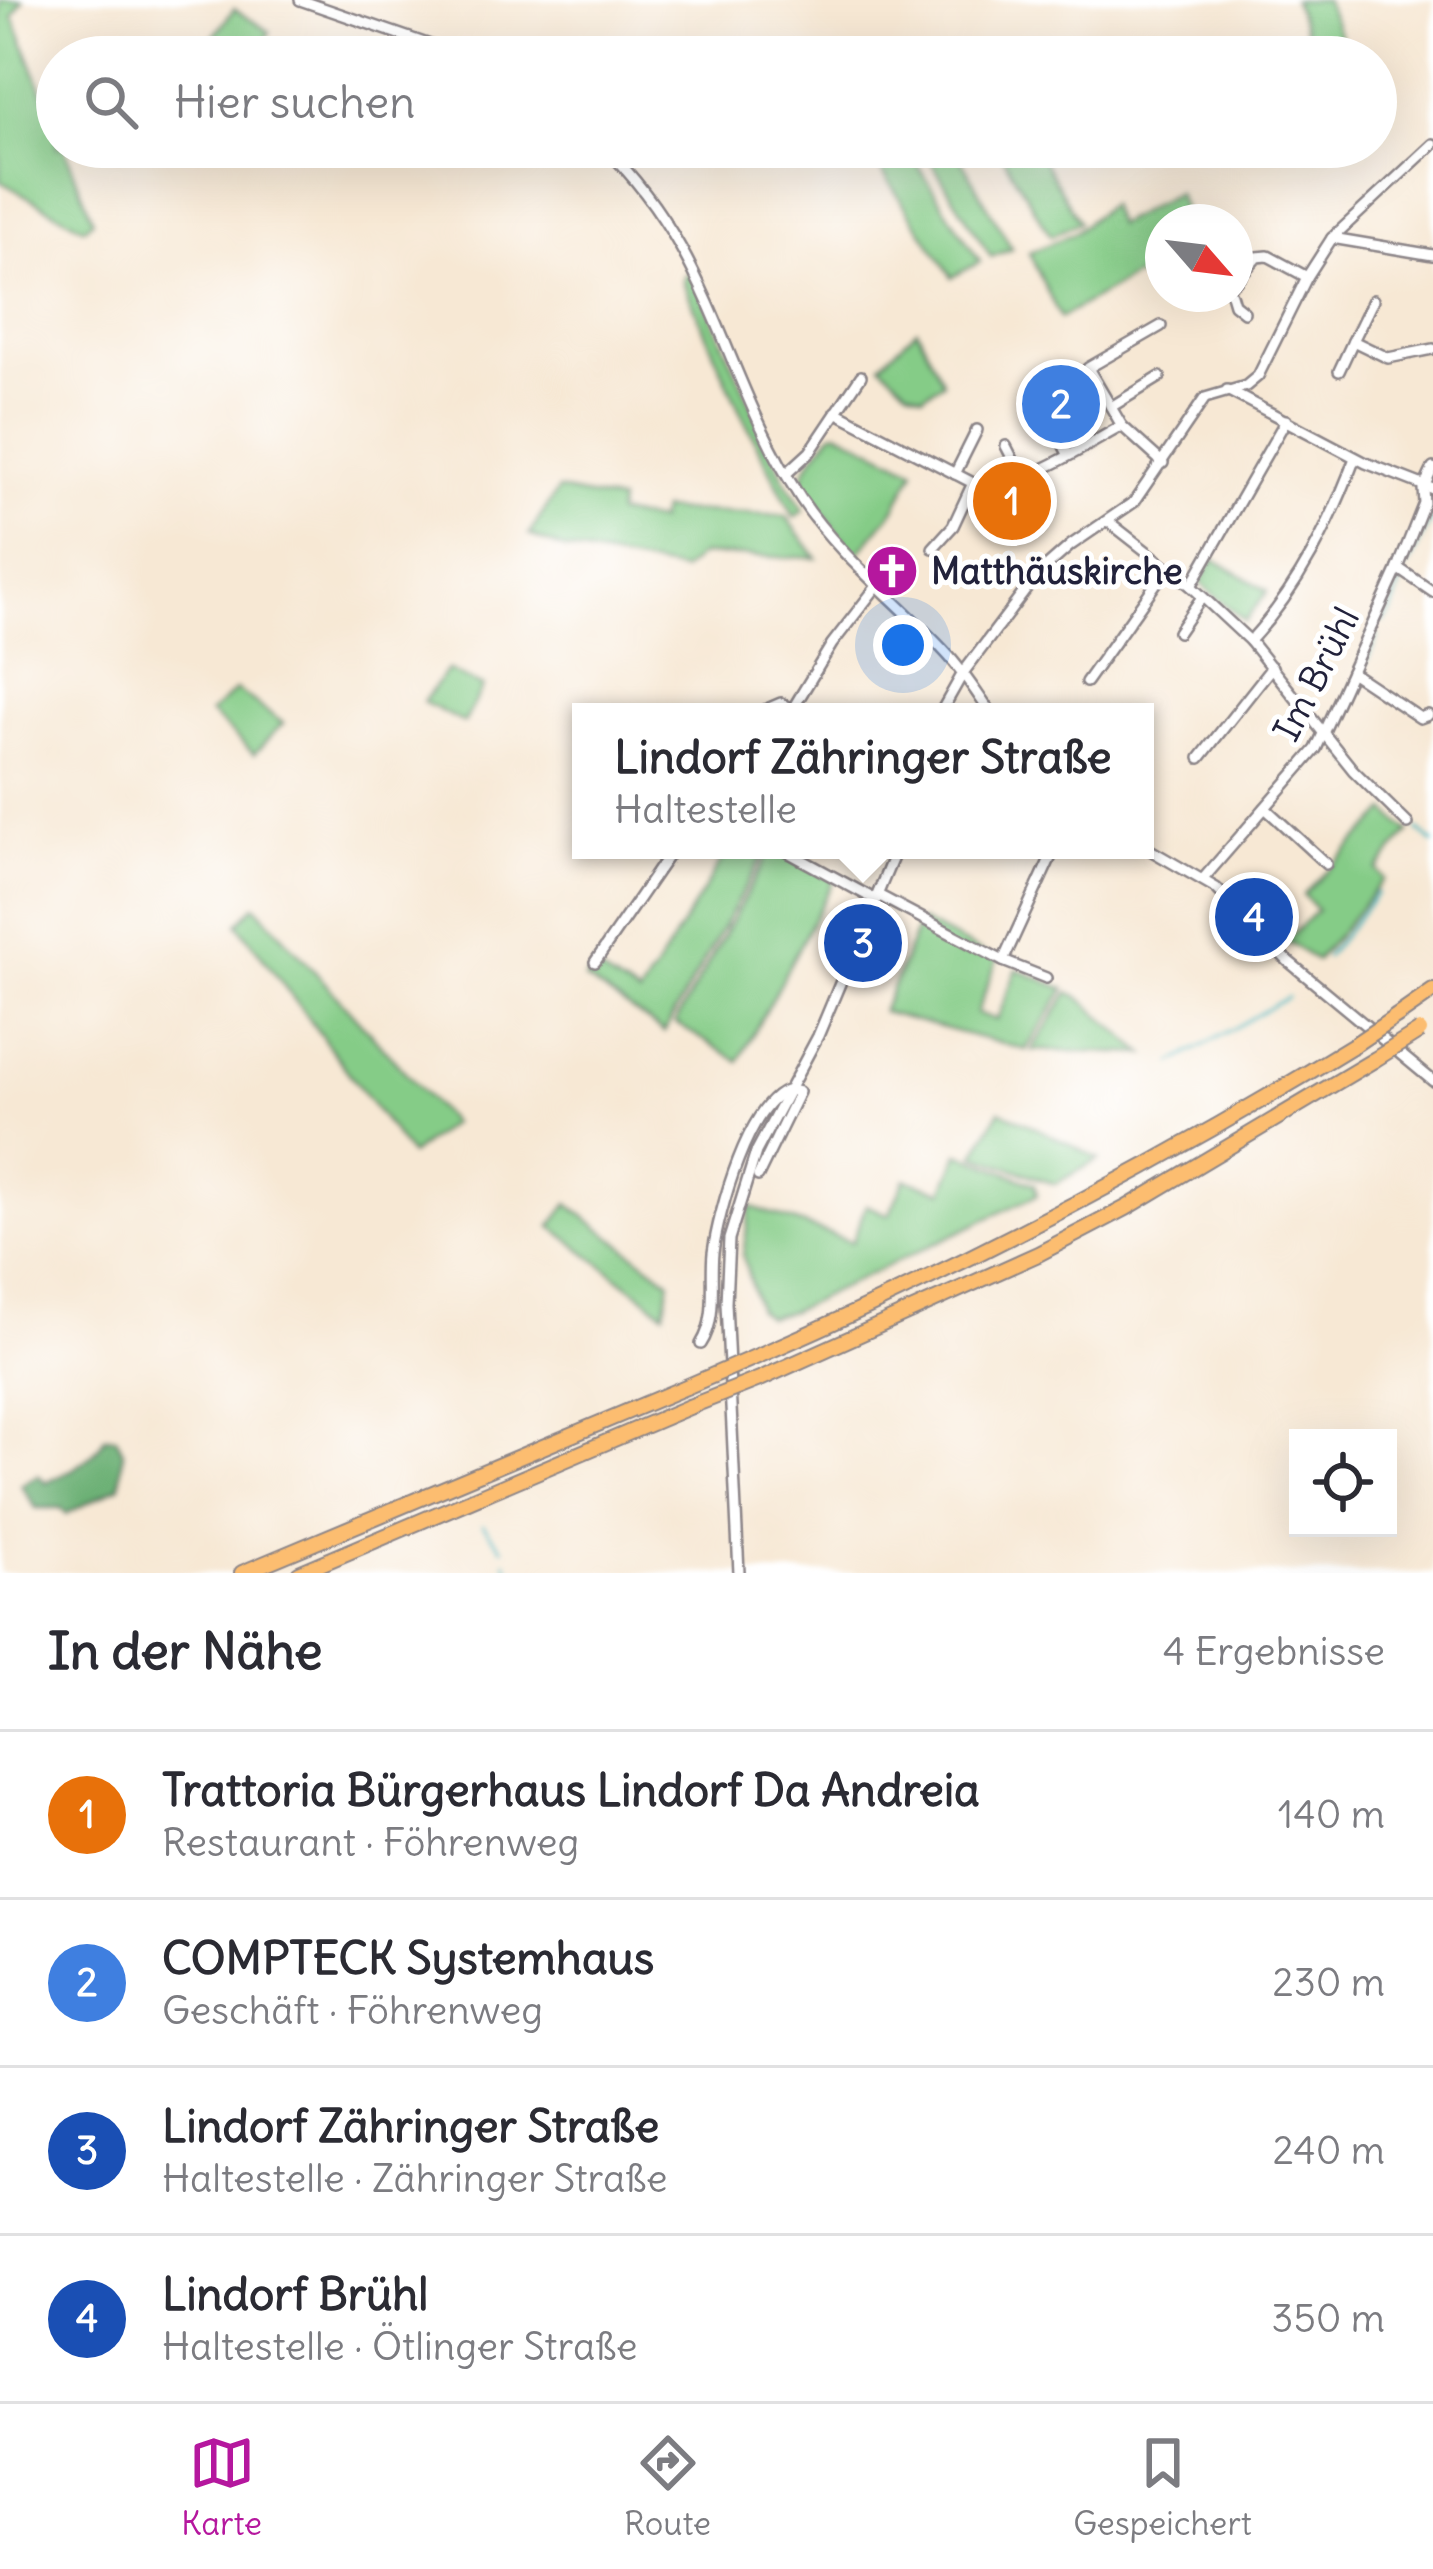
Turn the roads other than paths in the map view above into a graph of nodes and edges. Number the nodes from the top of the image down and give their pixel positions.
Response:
1 (300, 0) edge
2 (404, 36) edge
3 (1433, 144) edge
4 (624, 168) edge
5 (1332, 238) junction
6 (1433, 255) edge
7 (1253, 261) edge
8 (1307, 277) junction
9 (1373, 300) dead end
10 (1161, 326) dead end
11 (1353, 340) junction
12 (1433, 349) edge
13 (1339, 371) dead end
14 (861, 376) dead end
15 (1160, 377) dead end
16 (1227, 390) junction
17 (1111, 407) junction
18 (836, 412) junction
19 (1050, 419) dead end
20 (1286, 420) junction
21 (1122, 426) junction
22 (977, 430) dead end
23 (1006, 446) dead end
24 (1068, 454) junction
25 (1355, 458) junction
26 (1163, 463) junction
27 (1433, 468) edge
28 (786, 474) junction
29 (955, 474) junction
30 (1022, 477) junction
31 (973, 483) junction
32 (1428, 489) edge
33 (1109, 522) junction
34 (934, 548) dead end
35 (1167, 568) junction
36 (1398, 568) junction
37 (877, 586) junction
38 (1191, 586) junction
39 (1433, 592) edge
40 (1202, 596) junction
41 (1178, 632) dead end
42 (1250, 640) junction
43 (1272, 668) junction
44 (1351, 672) junction
45 (963, 674) junction
46 (1086, 682) dead end
47 (799, 703) edge
48 (946, 703) edge
49 (984, 703) edge
50 (1428, 715) dead end
51 (1323, 735) junction
52 (1200, 758) dead end
53 (1264, 808) junction
54 (1408, 824) dead end
55 (1154, 853) edge
56 (666, 859) edge
57 (802, 859) edge
58 (892, 859) edge
59 (1050, 859) edge
60 (1326, 864) dead end
61 (1203, 879) junction
62 (877, 897) junction
63 (1004, 961) junction
64 (595, 962) dead end
65 (1046, 978) dead end
66 (1433, 991) edge
67 (1426, 1026) edge
68 (1433, 1081) edge
69 (790, 1090) junction
70 (758, 1176) dead end
71 (701, 1344) dead end
72 (242, 1573) edge
73 (299, 1573) edge
74 (739, 1573) edge

1 - 2 street
3 - 5 street
4 - 28 street
5 - 6 street
5 - 8 street
7 - 8 street
8 - 16 street
9 - 11 street
10 - 17 street
11 - 12 street
11 - 13 street
14 - 18 street
15 - 17 street
16 - 20 street
16 - 26 street
17 - 21 street
18 - 28 street
18 - 29 street
19 - 24 street
20 - 25 street
20 - 38 street
21 - 24 street
21 - 26 street
22 - 29 street
23 - 30 street
24 - 30 street
25 - 32 street
25 - 42 street
26 - 33 street
27 - 32 street, Im Brühl
28 - 37 street
29 - 31 street
30 - 31 street
31 - 34 street
32 - 36 street, Im Brühl
33 - 35 street
33 - 45 street
35 - 38 street
35 - 46 street
36 - 39 street
36 - 44 street, Im Brühl
37 - 45 street
37 - 47 street
38 - 40 street
40 - 41 street
40 - 42 street
42 - 43 street
43 - 51 street
43 - 52 street
44 - 50 street
44 - 51 street, Im Brühl
45 - 48 street
45 - 49 street
51 - 53 street, Im Brühl
51 - 54 street
53 - 60 street
53 - 61 street, Im Brühl
55 - 61 street
56 - 64 street
57 - 62 street
58 - 62 street
59 - 63 street
61 - 68 street
62 - 63 street
62 - 69 street
63 - 65 street
66 - 72 highway, bridge
67 - 73 highway, bridge
69 - 70 street
69 - 71 street
69 - 74 street

